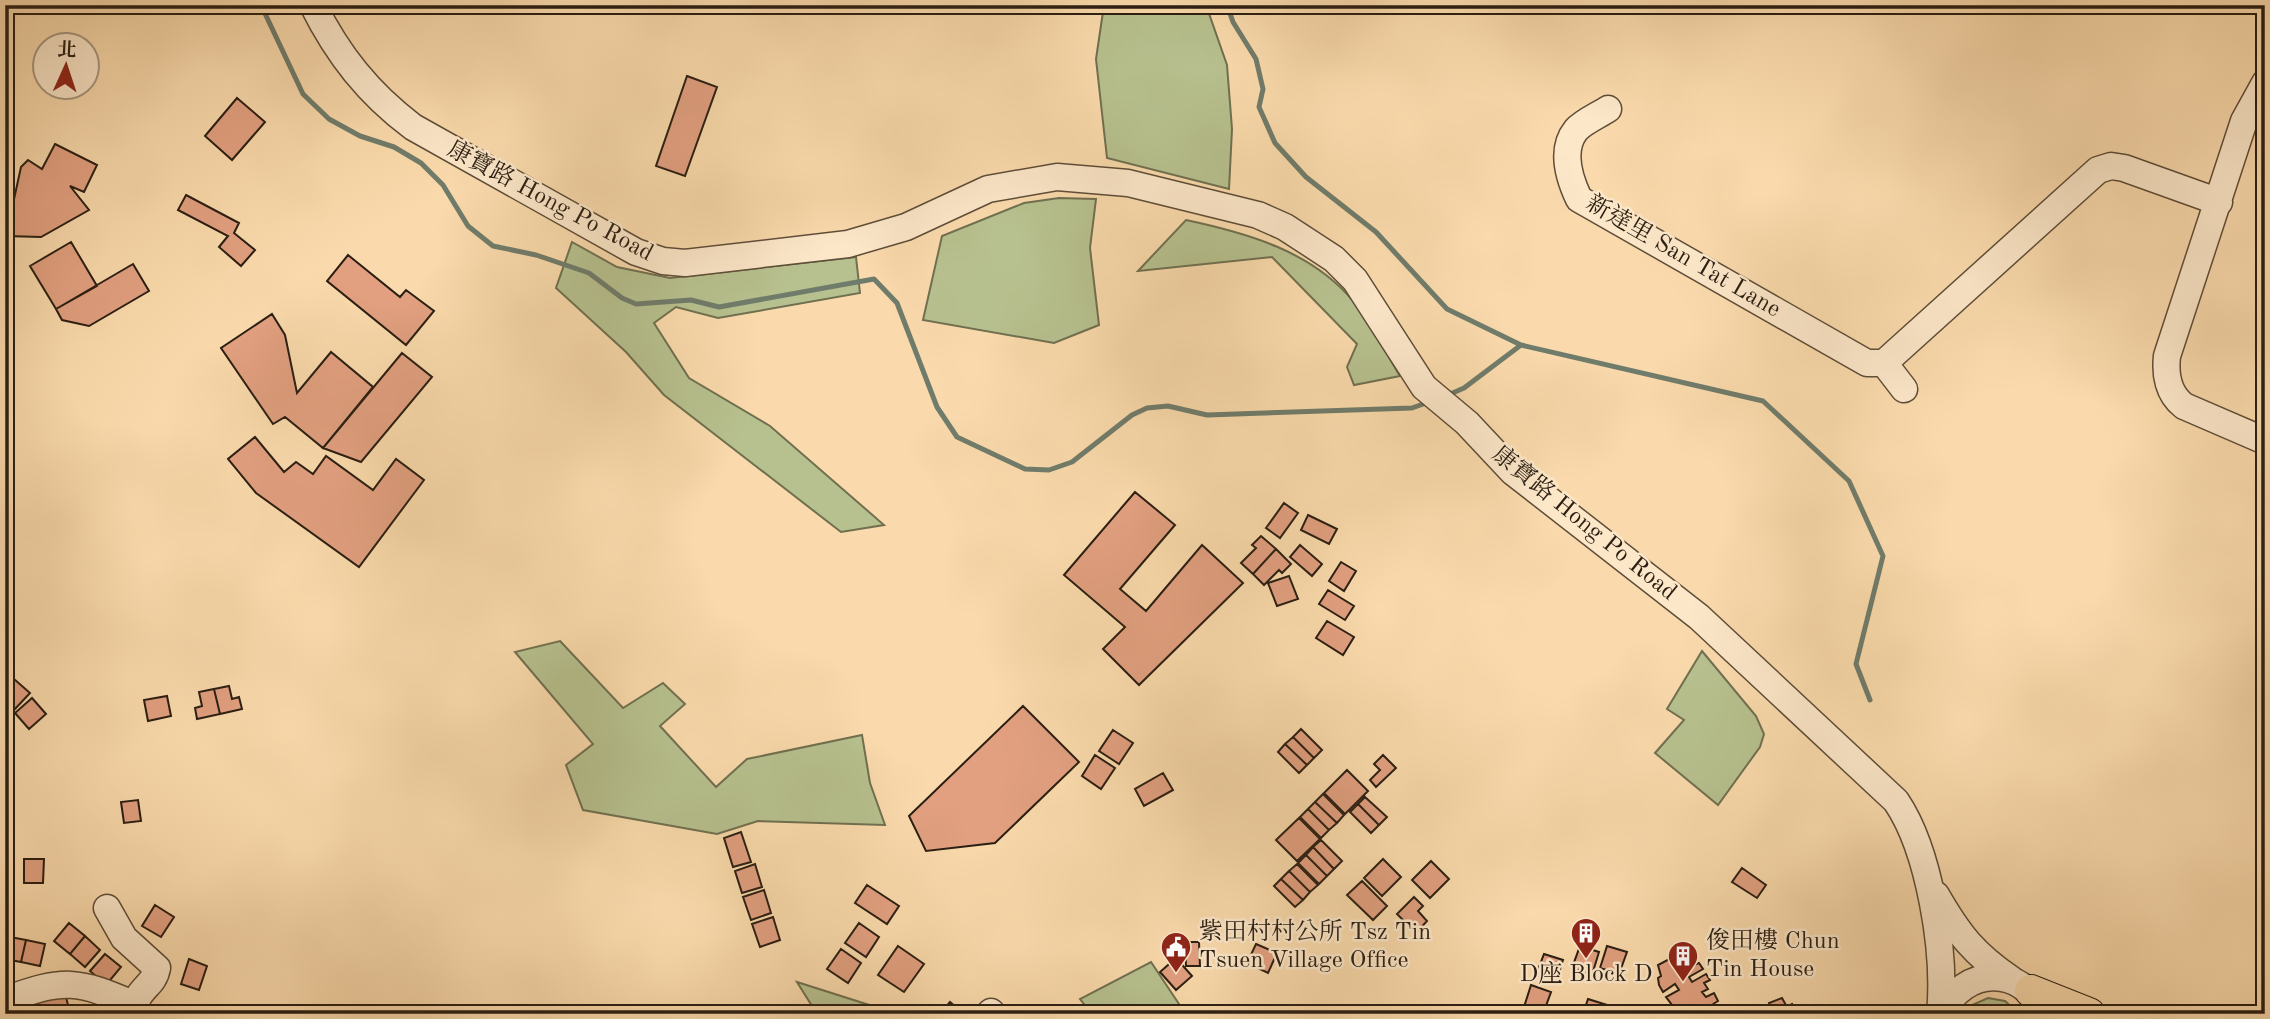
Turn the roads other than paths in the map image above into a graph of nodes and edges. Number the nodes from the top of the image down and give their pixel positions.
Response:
1 (313, 5) edge
2 (2265, 83) edge
3 (1608, 109) dead end
4 (2219, 202) junction
5 (1884, 363) junction
6 (1904, 389) dead end
7 (2265, 441) edge
8 (1928, 882) junction
9 (107, 908) dead end
10 (2029, 995) edge
11 (5, 1000) edge
12 (135, 1009) edge
13 (1941, 1014) edge
14 (2089, 1014) edge

1 - 8 street, 康寶路 Hong Po Road
2 - 4 street
3 - 5 street, 新達里 San Tat Lane
4 - 5 street
4 - 7 street
5 - 6 street
8 - 10 street, 康寶路 Hong Po Road
8 - 13 street, 康寶路 Hong Po Road
9 - 12 street
10 - 13 street
10 - 14 main road
11 - 12 street

